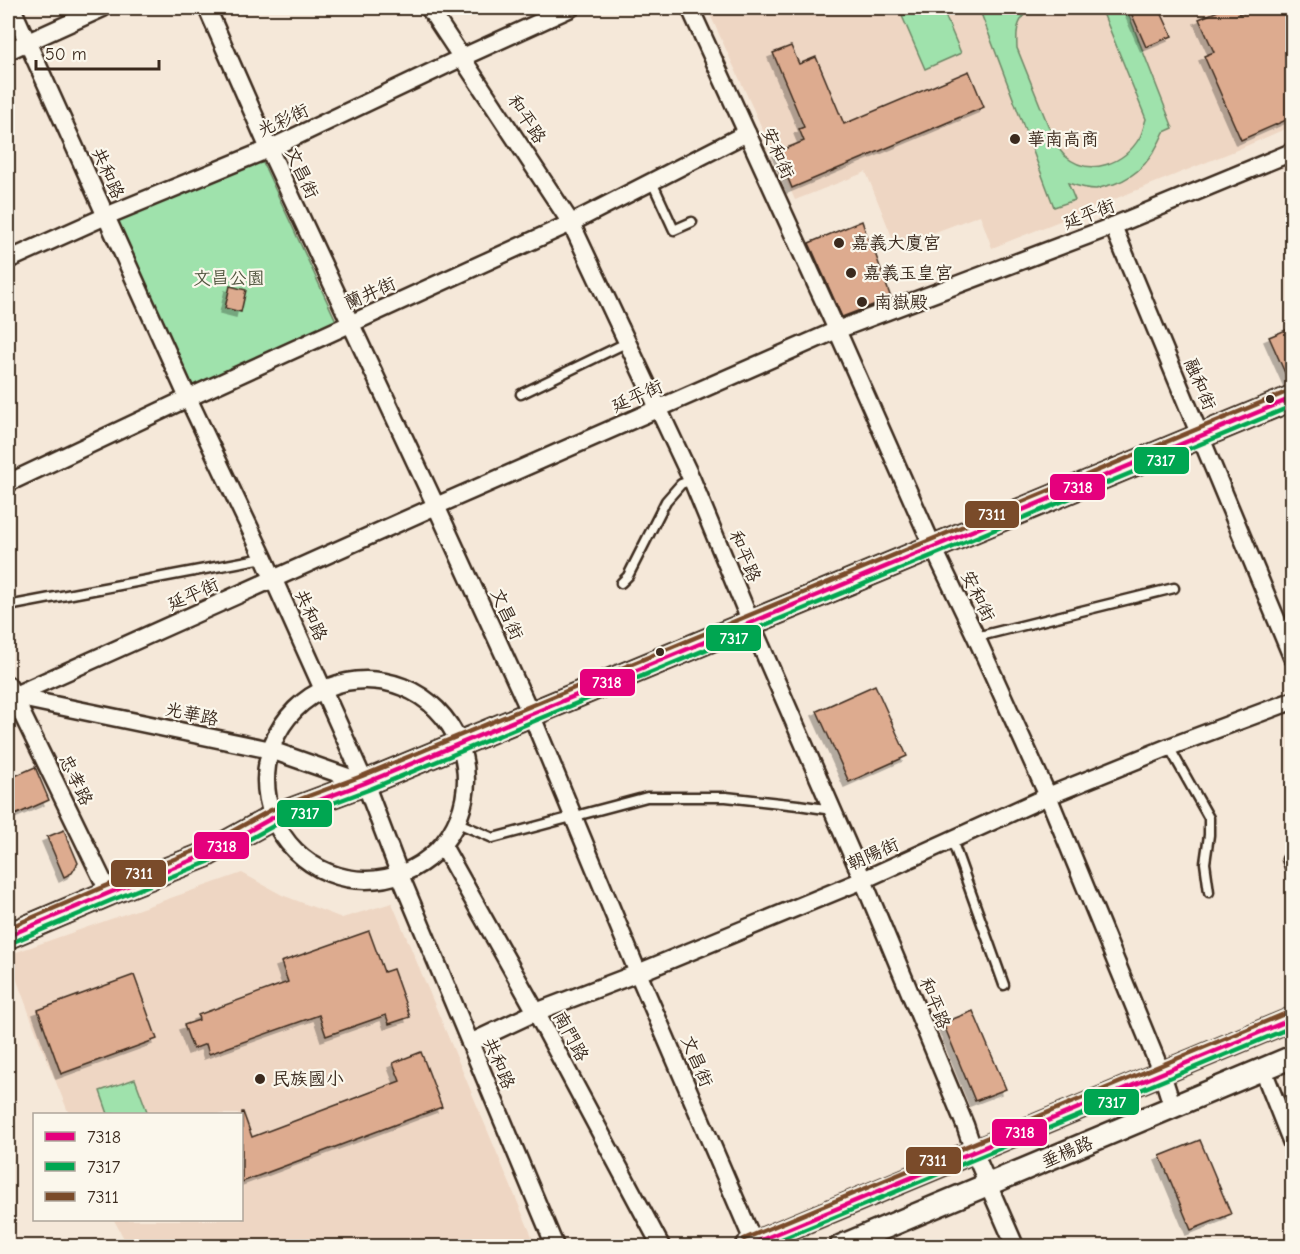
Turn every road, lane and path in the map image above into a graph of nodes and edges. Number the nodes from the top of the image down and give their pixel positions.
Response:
1 (12, 8) edge
2 (103, 8) edge
3 (207, 8) edge
4 (429, 8) edge
5 (571, 8) edge
6 (690, 8) edge
7 (27, 42) junction
8 (8, 51) edge
9 (463, 57) junction
10 (747, 133) junction
11 (269, 149) junction
12 (1293, 152) edge
13 (652, 182) junction
14 (106, 216) junction
15 (692, 222) dead end
16 (571, 223) junction
17 (1113, 226) junction
18 (8, 260) edge
19 (350, 323) junction
20 (837, 330) junction
21 (628, 342) junction
22 (521, 394) dead end
23 (188, 398) junction
24 (1293, 398) edge
25 (658, 408) junction
26 (1200, 436) junction
27 (692, 480) junction
28 (8, 483) edge
29 (436, 506) junction
30 (933, 547) junction
31 (264, 558) junction
32 (273, 579) junction
33 (621, 583) dead end
34 (1174, 588) dead end
35 (8, 606) edge
36 (751, 623) junction
37 (976, 637) junction
38 (1293, 657) edge
39 (323, 690) junction
40 (9, 693) edge
41 (1293, 701) edge
42 (531, 714) junction
43 (458, 744) junction
44 (1169, 747) junction
45 (271, 750) junction
46 (365, 783) junction
47 (1048, 796) junction
48 (833, 810) junction
49 (274, 817) junction
50 (573, 817) junction
51 (458, 823) junction
52 (952, 840) junction
53 (443, 846) junction
54 (1287, 859) dead end
55 (1293, 873) edge
56 (400, 875) junction
57 (863, 880) junction
58 (1209, 892) dead end
59 (109, 893) junction
60 (8, 936) edge
61 (638, 973) junction
62 (1004, 985) dead end
63 (536, 1012) junction
64 (1293, 1019) edge
65 (470, 1043) junction
66 (1293, 1057) edge
67 (1263, 1070) junction
68 (1162, 1074) junction
69 (1173, 1108) junction
70 (1293, 1143) edge
71 (974, 1152) junction
72 (988, 1185) junction
73 (750, 1245) edge
74 (555, 1246) edge
75 (661, 1246) edge
76 (841, 1246) edge
77 (1014, 1246) edge

1 - 7 street, 共和路
2 - 7 street
3 - 11 street, 文昌街
4 - 9 street, 和平路
5 - 9 street, 光彩街
6 - 10 street, 安和街
7 - 8 street
7 - 14 street, 共和路
9 - 11 street, 光彩街
9 - 16 street, 和平路
10 - 13 street, 蘭井街
10 - 20 street, 安和街
11 - 14 street, 光彩街
11 - 19 street, 文昌街
12 - 17 street, 延平街
13 - 15 lane
13 - 16 street, 蘭井街
14 - 18 street, 光彩街
14 - 23 street, 共和路
16 - 19 street, 蘭井街
16 - 21 street, 和平路
17 - 20 street, 延平街
17 - 26 street, 融和街
19 - 23 street, 蘭井街
19 - 29 street, 文昌街
20 - 25 street, 延平街
20 - 30 street, 安和街
21 - 22 lane
21 - 25 street, 和平路
23 - 28 street, 蘭井街
23 - 31 street, 共和路
24 - 26 main road
25 - 27 street, 和平路
25 - 29 street, 延平街
26 - 30 main road
26 - 38 street, 融和街
27 - 33 lane
27 - 36 street, 和平路
29 - 32 street, 延平街
29 - 42 street, 文昌街
30 - 36 main road
30 - 37 street, 安和街
31 - 32 street, 共和路
31 - 35 lane
32 - 39 street, 共和路
32 - 40 street, 延平街
34 - 37 lane
36 - 42 main road
36 - 48 street, 和平路
37 - 47 street, 安和街
39 - 43 street
39 - 45 street
39 - 46 street, 共和路
40 - 45 street, 光華路
40 - 59 street, 忠孝路
41 - 44 street, 朝陽街
42 - 43 main road
42 - 50 street, 文昌街
43 - 46 main road
43 - 51 street
44 - 47 street, 朝陽街
44 - 58 lane
45 - 46 street, 光華路
45 - 49 street
46 - 49 main road
46 - 56 street, 共和路
47 - 52 street, 朝陽街
47 - 68 street, 安和街
48 - 50 lane
48 - 57 street, 和平路
49 - 56 street
49 - 59 main road
50 - 51 lane
50 - 61 street, 文昌街
51 - 53 street
52 - 57 street, 朝陽街
52 - 62 lane
53 - 56 street
53 - 63 street, 南門路
54 - 55 lane
56 - 65 street, 共和路
57 - 61 street, 朝陽街
57 - 71 street, 和平路
59 - 60 main road
61 - 63 street, 朝陽街
61 - 73 street, 文昌街
63 - 65 street, 朝陽街
63 - 75 street, 南門路
64 - 68 street, 垂楊路
65 - 74 street, 共和路
66 - 67 street, 垂楊路
67 - 69 street, 垂楊路
67 - 70 street
68 - 69 street, 安和街
68 - 71 street, 垂楊路
69 - 72 street, 垂楊路
71 - 72 street, 和平路
71 - 73 street, 垂楊路
72 - 76 street, 垂楊路
72 - 77 street, 和平路

